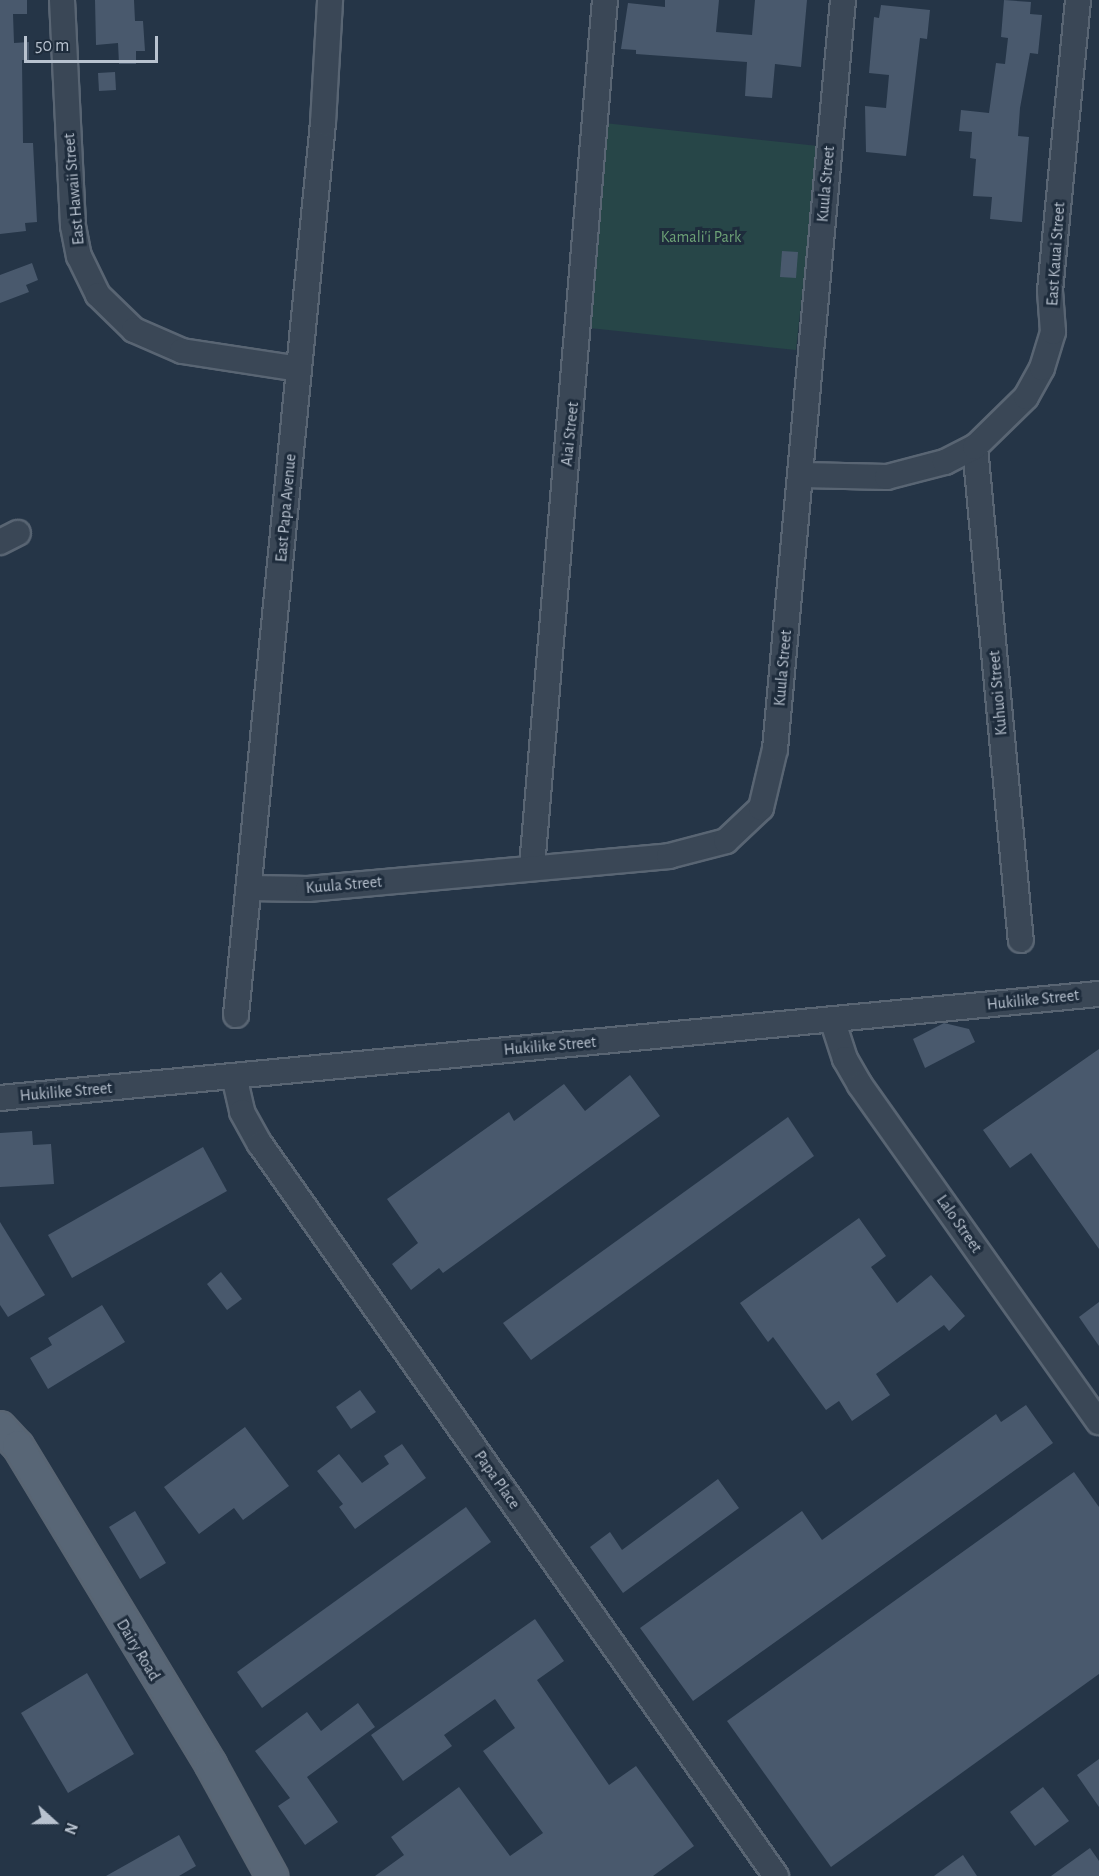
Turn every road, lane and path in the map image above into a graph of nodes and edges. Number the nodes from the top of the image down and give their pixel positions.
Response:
1 (63, 0) edge
2 (330, 0) edge
3 (605, 0) edge
4 (843, 0) edge
5 (1078, 0) edge
6 (299, 369) junction
7 (975, 447) junction
8 (803, 475) junction
9 (532, 867) junction
10 (250, 888) junction
11 (1022, 940) dead end
12 (1099, 994) edge
13 (236, 1015) dead end
14 (832, 1019) junction
15 (234, 1076) junction
16 (0, 1098) edge
17 (1099, 1422) edge
18 (0, 1426) edge
19 (272, 1876) edge
20 (776, 1876) edge

1 - 6 street, East Hawaii Street
2 - 6 street, East Papa Avenue
3 - 9 street, Aiai Street
4 - 8 street, Kuula Street
5 - 7 street, East Kauai Street
6 - 10 street, East Papa Avenue
7 - 8 street, East Kauai Street
7 - 11 street, Kuhuoi Street
8 - 9 street, Kuula Street
9 - 10 street, Kuula Street
10 - 13 street, East Papa Avenue
12 - 14 street, Hukilike Street
14 - 15 street, Hukilike Street
14 - 17 street, Lalo Street
15 - 16 street, Hukilike Street
15 - 20 street, Papa Place
18 - 19 main road, Dairy Road

